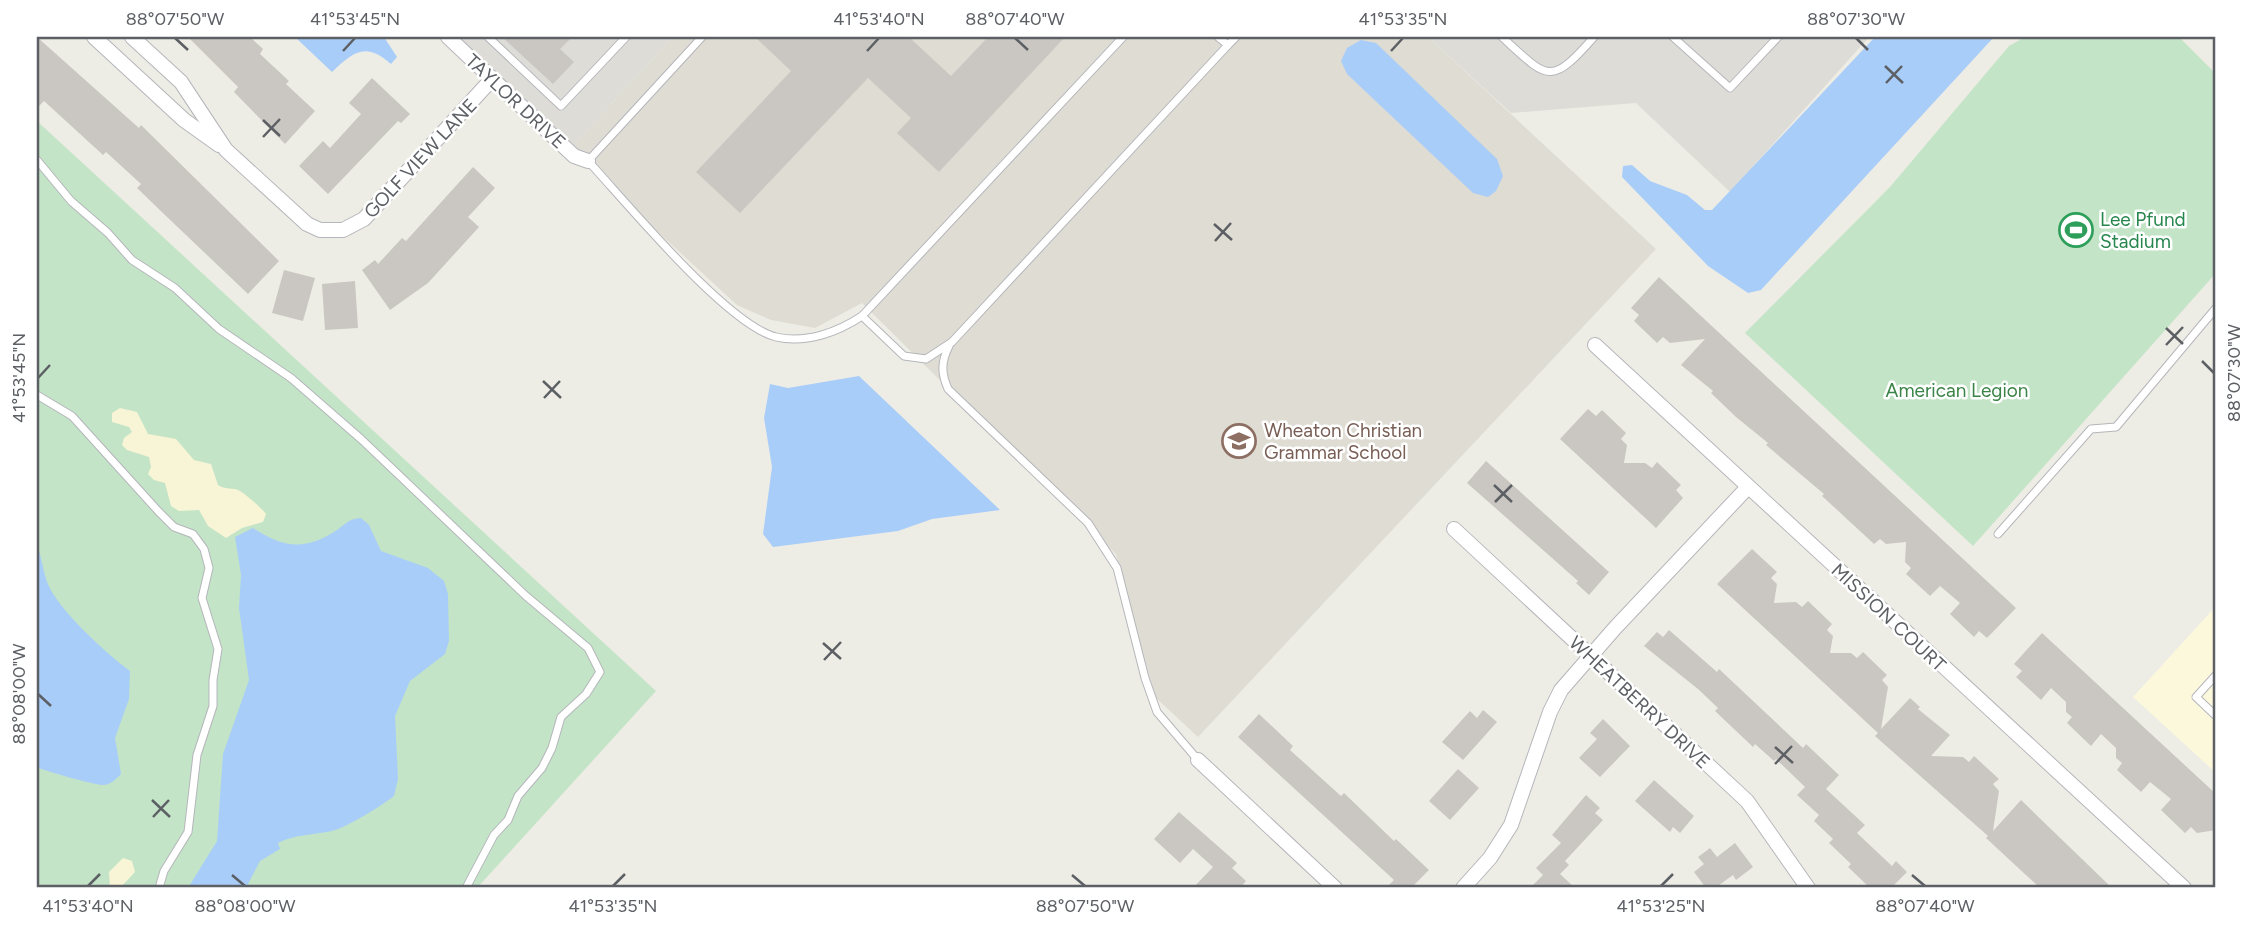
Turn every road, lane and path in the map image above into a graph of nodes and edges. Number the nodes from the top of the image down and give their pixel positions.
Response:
1 (94, 37) edge
2 (132, 37) edge
3 (448, 37) edge
4 (488, 37) edge
5 (626, 37) edge
6 (702, 37) edge
7 (1123, 37) edge
8 (1218, 37) edge
9 (1236, 37) edge
10 (1502, 37) edge
11 (1594, 37) edge
12 (1673, 37) edge
13 (1778, 37) edge
14 (1228, 45) junction
15 (492, 79) junction
16 (226, 149) junction
17 (37, 160) edge
18 (588, 161) junction
19 (2216, 309) edge
20 (862, 316) junction
21 (952, 342) junction
22 (1595, 345) dead end
23 (37, 395) edge
24 (1748, 487) junction
25 (1454, 529) dead end
26 (1998, 534) dead end
27 (1590, 656) junction
28 (2216, 675) edge
29 (2216, 716) edge
30 (1198, 760) joint
31 (159, 888) edge
32 (466, 888) edge
33 (1335, 888) edge
34 (1463, 888) edge
35 (1808, 888) edge
36 (2184, 888) edge

1 - 16 street
2 - 16 street, GOLF VIEW LANE
3 - 15 street, TAYLOR DRIVE
4 - 5 lane
6 - 18 lane
7 - 20 lane
8 - 14 lane
9 - 14 lane
10 - 11 lane
12 - 13 lane
14 - 21 lane
15 - 16 street, GOLF VIEW LANE
15 - 18 street, TAYLOR DRIVE
17 - 32 lane
18 - 20 lane
19 - 26 lane
20 - 21 lane
21 - 30 lane
22 - 24 street, MISSION COURT
23 - 31 lane
24 - 27 street
24 - 36 street, MISSION COURT
25 - 27 street, WHEATBERRY DRIVE
27 - 34 street
27 - 35 street, WHEATBERRY DRIVE
28 - 29 lane
30 - 33 street

